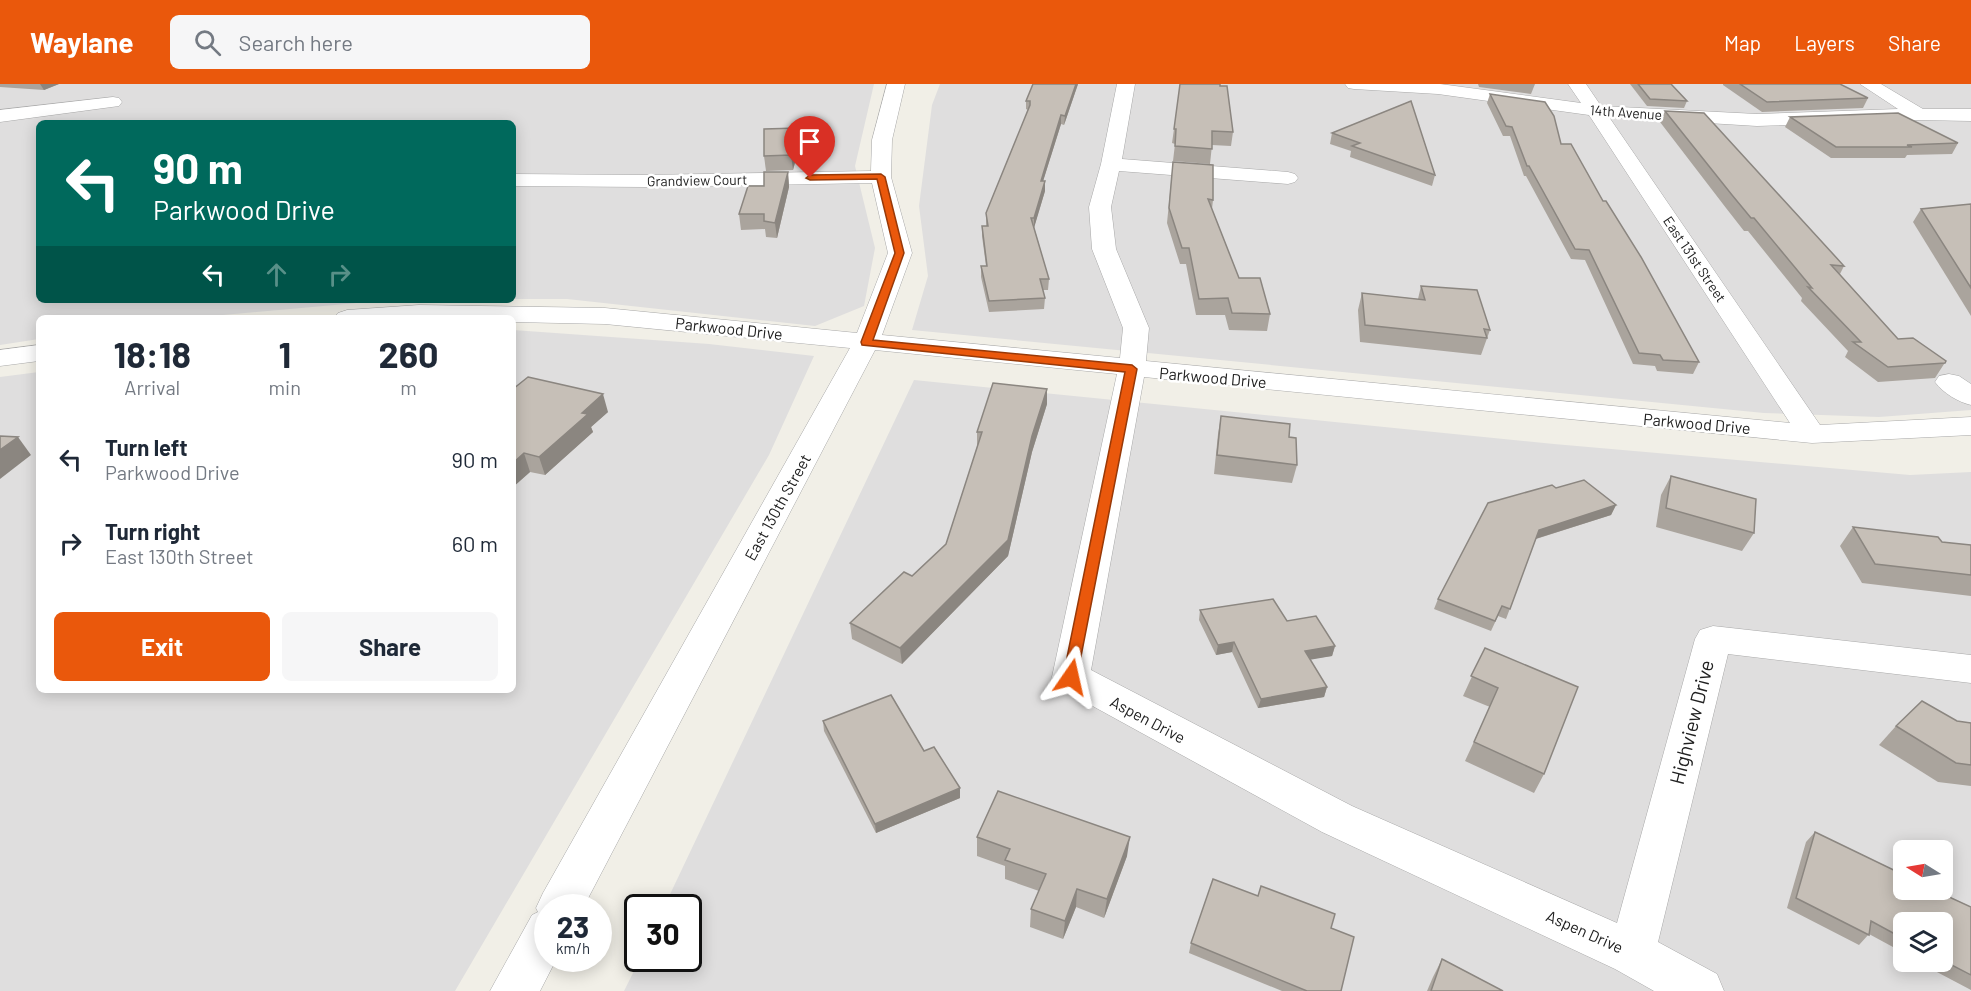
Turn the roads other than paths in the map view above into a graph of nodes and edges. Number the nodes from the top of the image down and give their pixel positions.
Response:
1 (896, 84) edge
2 (1126, 84) edge
3 (1354, 84) edge
4 (1577, 84) edge
5 (1869, 84) edge
6 (114, 102) dead end
7 (1596, 111) junction
8 (1919, 114) junction
9 (1971, 115) edge
10 (0, 116) edge
11 (1111, 164) junction
12 (881, 177) junction
13 (1288, 178) dead end
14 (516, 180) edge
15 (390, 315) edge
16 (482, 315) edge
17 (516, 316) edge
18 (866, 342) junction
19 (36, 353) edge
20 (0, 358) edge
21 (1132, 369) junction
22 (1971, 426) edge
23 (1812, 434) junction
24 (1971, 669) edge
25 (568, 894) edge
26 (1632, 953) junction
27 (534, 955) edge
28 (514, 991) edge
29 (1700, 991) edge

1 - 12 street, East 130th Street
2 - 11 street, Aspen Drive
3 - 7 street, 14th Avenue
4 - 7 street, East 131st Street
5 - 8 street
6 - 10 street
7 - 8 street, 14th Avenue
7 - 23 street, East 131st Street
8 - 9 street, 14th Avenue
11 - 13 street
11 - 21 street, Aspen Drive
12 - 14 street, Grandview Court
12 - 18 street, East 130th Street
15 - 16 street, Parkwood Drive
17 - 18 street, Parkwood Drive
18 - 21 street, Parkwood Drive
18 - 25 street, East 130th Street
19 - 20 street
21 - 23 street, Parkwood Drive
21 - 26 street, Aspen Drive
22 - 23 street, Parkwood Drive
24 - 26 street, Highview Drive
26 - 29 street, Aspen Drive
27 - 28 street

